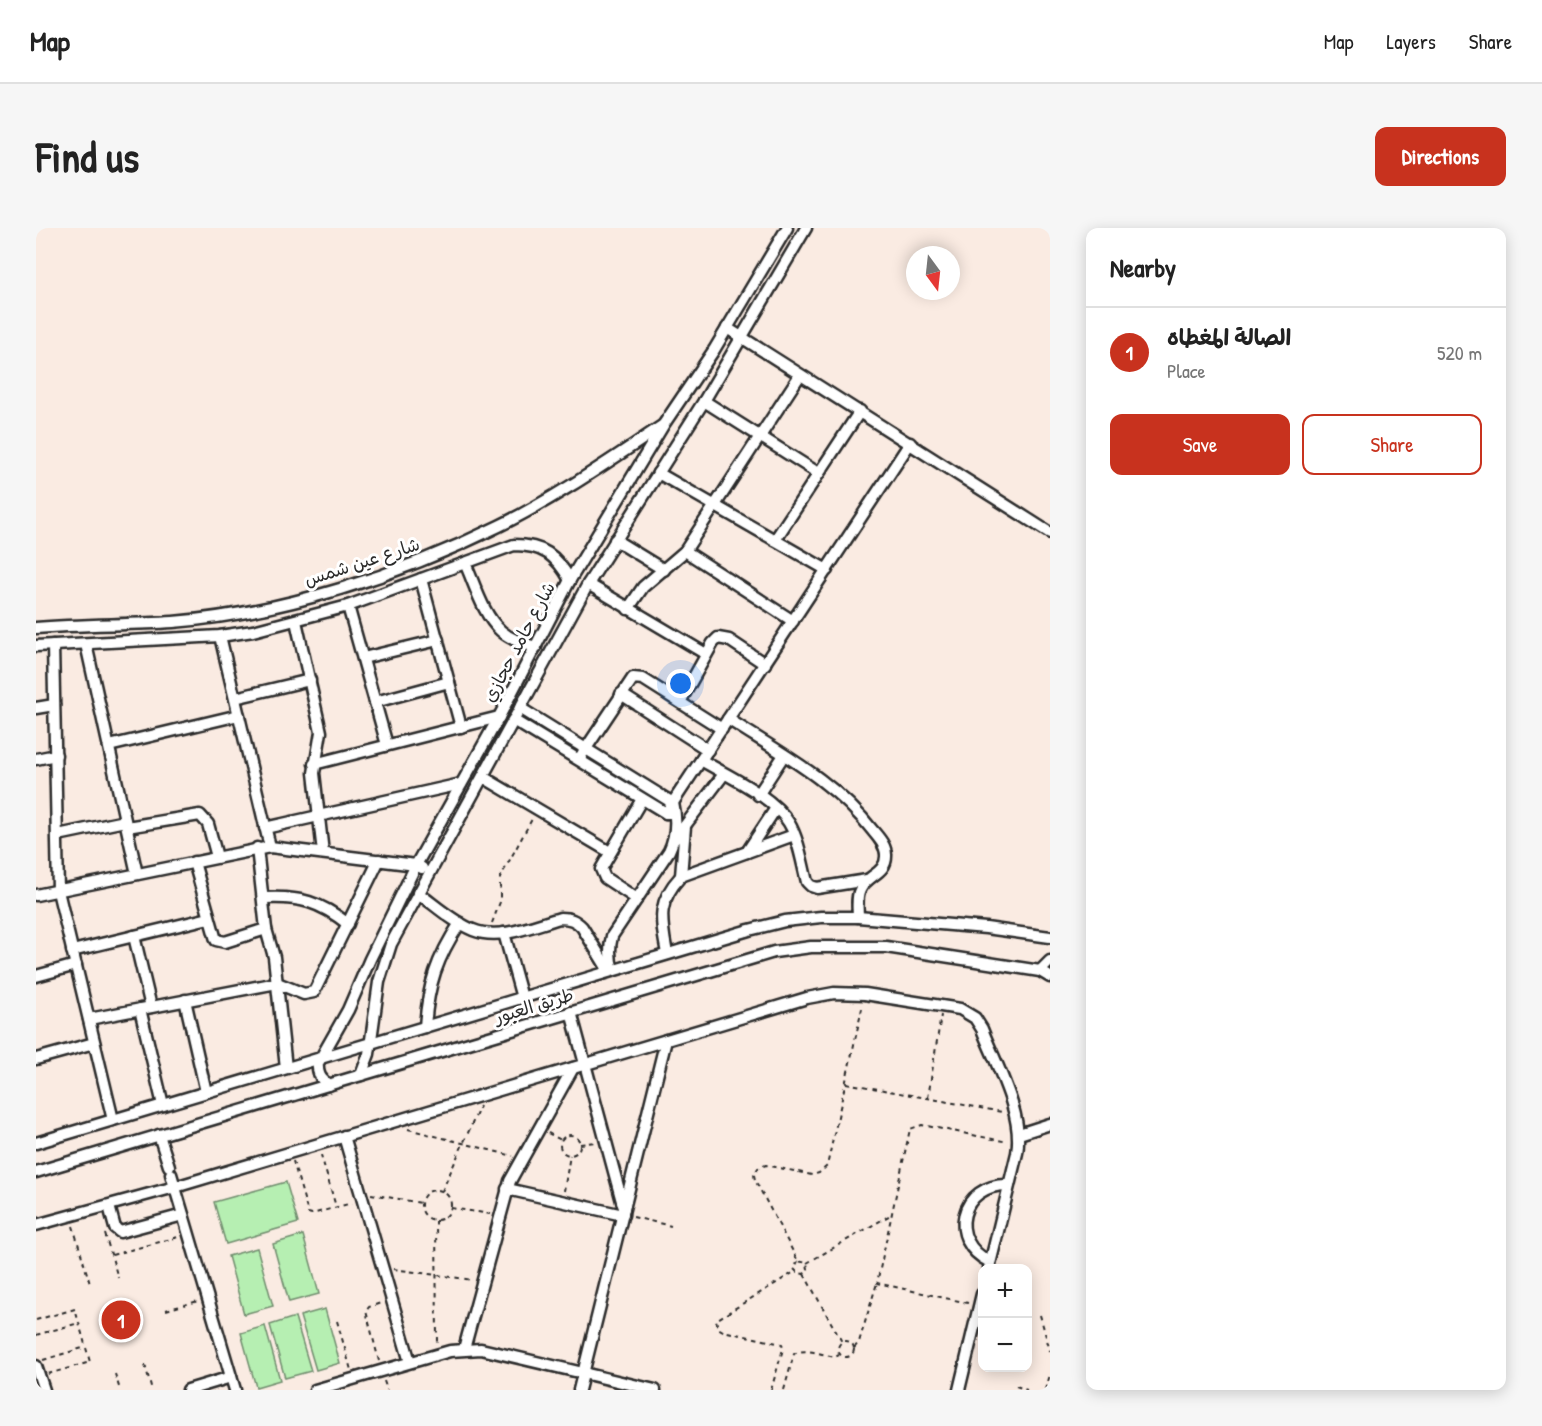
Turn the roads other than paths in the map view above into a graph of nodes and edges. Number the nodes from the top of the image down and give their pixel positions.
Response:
1 (787, 228) edge
2 (806, 228) edge
3 (727, 328) junction
4 (741, 338) junction
5 (800, 375) junction
6 (704, 401) junction
7 (860, 411) junction
8 (664, 424) junction
9 (759, 436) junction
10 (910, 443) junction
11 (658, 473) junction
12 (819, 473) junction
13 (714, 506) junction
14 (1050, 533) edge
15 (615, 540) junction
16 (775, 540) junction
17 (685, 551) junction
18 (465, 563) junction
19 (664, 570) junction
20 (827, 570) junction
21 (421, 579) junction
22 (570, 580) junction
23 (588, 584) junction
24 (348, 606) junction
25 (628, 609) junction
26 (296, 621) junction
27 (793, 621) junction
28 (36, 628) edge
29 (220, 636) junction
30 (438, 640) junction
31 (86, 644) junction
32 (53, 645) junction
33 (36, 646) edge
34 (536, 647) junction
35 (706, 654) junction
36 (363, 658) junction
37 (765, 664) junction
38 (310, 680) junction
39 (449, 682) junction
40 (621, 694) junction
41 (235, 698) junction
42 (375, 702) junction
43 (680, 702) junction
44 (54, 705) junction
45 (36, 708) edge
46 (520, 708) junction
47 (239, 715) junction
48 (499, 717) junction
49 (513, 720) junction
50 (725, 724) junction
51 (461, 727) junction
52 (387, 745) junction
53 (109, 746) junction
54 (586, 748) junction
55 (56, 755) junction
56 (705, 755) junction
57 (784, 755) junction
58 (36, 759) edge
59 (579, 759) junction
60 (314, 764) junction
61 (483, 777) junction
62 (728, 777) junction
63 (460, 784) junction
64 (758, 795) junction
65 (642, 799) junction
66 (776, 808) junction
67 (672, 810) junction
68 (319, 816) junction
69 (126, 824) junction
70 (685, 826) junction
71 (265, 828) junction
72 (58, 835) junction
73 (794, 835) junction
74 (674, 841) junction
75 (270, 847) junction
76 (257, 848) junction
77 (610, 852) junction
78 (747, 852) junction
79 (323, 853) junction
80 (217, 857) junction
81 (379, 860) junction
82 (194, 862) junction
83 (416, 865) junction
84 (429, 872) junction
85 (137, 874) junction
86 (681, 876) junction
87 (868, 880) junction
88 (58, 891) junction
89 (418, 892) junction
90 (36, 895) edge
91 (264, 898) junction
92 (637, 899) junction
93 (858, 917) junction
94 (209, 918) junction
95 (460, 923) junction
96 (348, 924) junction
97 (266, 929) junction
98 (504, 933) junction
99 (134, 936) junction
100 (1050, 938) edge
101 (72, 951) junction
102 (667, 954) junction
103 (1050, 961) edge
104 (76, 965) junction
105 (611, 971) junction
106 (1040, 971) junction
107 (36, 976) edge
108 (1050, 977) edge
109 (277, 983) junction
110 (522, 998) junction
111 (185, 1000) junction
112 (145, 1008) junction
113 (571, 1012) junction
114 (89, 1019) junction
115 (425, 1027) junction
116 (666, 1040) junction
117 (94, 1043) junction
118 (371, 1043) junction
119 (320, 1058) junction
120 (36, 1059) edge
121 (585, 1065) junction
122 (286, 1068) junction
123 (573, 1068) junction
124 (361, 1075) junction
125 (329, 1084) junction
126 (206, 1092) junction
127 (163, 1105) junction
128 (113, 1120) junction
129 (1050, 1124) edge
130 (159, 1135) junction
131 (344, 1136) junction
132 (1019, 1139) junction
133 (36, 1143) edge
134 (36, 1172) edge
135 (1009, 1185) junction
136 (175, 1187) junction
137 (507, 1189) junction
138 (104, 1208) junction
139 (623, 1212) junction
140 (183, 1215) junction
141 (36, 1226) edge
142 (988, 1264) edge
143 (989, 1264) edge
144 (978, 1314) edge
145 (464, 1349) junction
146 (410, 1362) junction
147 (37, 1368) edge
148 (583, 1373) junction
149 (231, 1377) junction
150 (44, 1390) edge
151 (188, 1390) edge
152 (235, 1390) edge
153 (315, 1390) edge
154 (579, 1390) edge
155 (655, 1390) edge
156 (959, 1390) edge

1 - 3 street, شارع حامد حجازي
2 - 4 street, شارع حامد حجازي
3 - 4 street
3 - 8 street, شارع حامد حجازي
4 - 5 street
4 - 6 street, شارع حامد حجازي
5 - 7 street
5 - 9 street
6 - 9 street
6 - 11 street, شارع حامد حجازي
7 - 10 street
7 - 12 street
8 - 22 street, شارع حامد حجازي
8 - 28 street, شارع عين شمس
9 - 12 street
9 - 13 street
10 - 14 street
10 - 20 street
11 - 13 street
11 - 15 street, شارع حامد حجازي
12 - 16 street
13 - 16 street
13 - 17 street
15 - 19 street
15 - 23 street, شارع حامد حجازي
16 - 20 street
17 - 19 street
17 - 27 street
18 - 21 street, شارع عين شمس
18 - 22 street, شارع عين شمس
18 - 34 street
19 - 25 street
20 - 27 street
21 - 24 street, شارع عين شمس
21 - 30 street
22 - 34 street, شارع حامد حجازي
23 - 25 street
23 - 46 street, شارع حامد حجازي
24 - 26 street, شارع عين شمس
24 - 36 street
25 - 35 street
26 - 29 street, شارع عين شمس
26 - 38 street
27 - 37 street
29 - 31 street, شارع عين شمس
29 - 41 street
30 - 36 street
30 - 39 street
31 - 32 street, شارع عين شمس
31 - 53 street
32 - 33 street, شارع عين شمس
32 - 44 street
34 - 48 street, شارع حامد حجازي
35 - 37 street
35 - 43 street
36 - 42 street
37 - 50 street
38 - 41 street
38 - 60 street
39 - 42 street
39 - 51 street
40 - 43 street
40 - 54 street
40 - 56 street
41 - 47 street
42 - 52 street
43 - 50 street
44 - 45 street
44 - 55 street
46 - 49 street, شارع حامد حجازي
46 - 54 street
47 - 53 street
47 - 71 street
48 - 51 street
48 - 63 street, شارع حامد حجازي
49 - 59 street
49 - 61 street, شارع حامد حجازي
50 - 56 street
50 - 57 street
51 - 52 street
52 - 60 street
53 - 69 street
54 - 59 street
54 - 67 street
55 - 58 street
55 - 72 street
56 - 62 street
56 - 67 street
57 - 64 street
57 - 87 street
59 - 65 street
60 - 68 street
61 - 77 street
61 - 84 street, شارع حامد حجازي
62 - 64 street
62 - 70 street
63 - 68 street
63 - 83 street, شارع حامد حجازي
64 - 66 street
65 - 67 street
65 - 77 street
66 - 73 street
66 - 78 street
67 - 74 street
68 - 71 street
68 - 79 street
69 - 72 street
69 - 80 street
69 - 85 street
70 - 74 street
70 - 86 street
71 - 75 street
72 - 88 street
73 - 78 street
73 - 87 street
74 - 92 street
75 - 76 street
75 - 79 street
76 - 80 street
76 - 91 street
77 - 92 street
78 - 86 street
79 - 81 street
80 - 82 street
81 - 83 street
81 - 96 street
82 - 85 street
82 - 94 street
83 - 84 street
83 - 119 street, شارع حامد حجازي
84 - 89 street, شارع حامد حجازي
85 - 88 street
86 - 102 street
87 - 93 street
88 - 90 street
88 - 101 street
89 - 95 street
89 - 118 street, شارع حامد حجازي
91 - 96 street
91 - 97 street
92 - 105 street
93 - 100 street, طريق العبور
93 - 102 street, طريق العبور
94 - 97 street
94 - 99 street
95 - 98 street
95 - 115 street
96 - 109 street
97 - 109 street
98 - 105 street
98 - 110 street
99 - 101 street
99 - 112 street
101 - 104 street
102 - 105 street, طريق العبور
103 - 106 street
104 - 107 street
104 - 114 street
105 - 110 street, طريق العبور
106 - 108 street, طريق العبور
106 - 113 street, طريق العبور
109 - 111 street
109 - 122 street
110 - 115 street, طريق العبور
111 - 112 street
111 - 126 street
112 - 114 street
112 - 127 street
113 - 121 street
113 - 124 street, طريق العبور
114 - 117 street
115 - 118 street, طريق العبور
116 - 121 street
116 - 132 street
116 - 139 street
117 - 120 street
117 - 128 street
118 - 119 street, طريق العبور
118 - 124 street, شارع حامد حجازي
119 - 122 street, طريق العبور
119 - 125 street
121 - 123 street
121 - 139 street
122 - 126 street, طريق العبور
123 - 131 street
123 - 137 street
124 - 125 street, طريق العبور
125 - 130 street, طريق العبور
126 - 127 street, طريق العبور
127 - 128 street, طريق العبور
128 - 133 street, طريق العبور
129 - 132 street
130 - 134 street, طريق العبور
130 - 136 street
131 - 136 street
131 - 146 street
132 - 135 street
135 - 142 street
135 - 143 street
136 - 138 street
136 - 140 street
137 - 139 street
137 - 145 street
138 - 140 street
138 - 141 street
139 - 148 street
140 - 149 street
144 - 156 street
145 - 146 street
145 - 148 street
146 - 153 street
147 - 150 street
148 - 154 street
148 - 155 street
149 - 151 street
149 - 152 street

